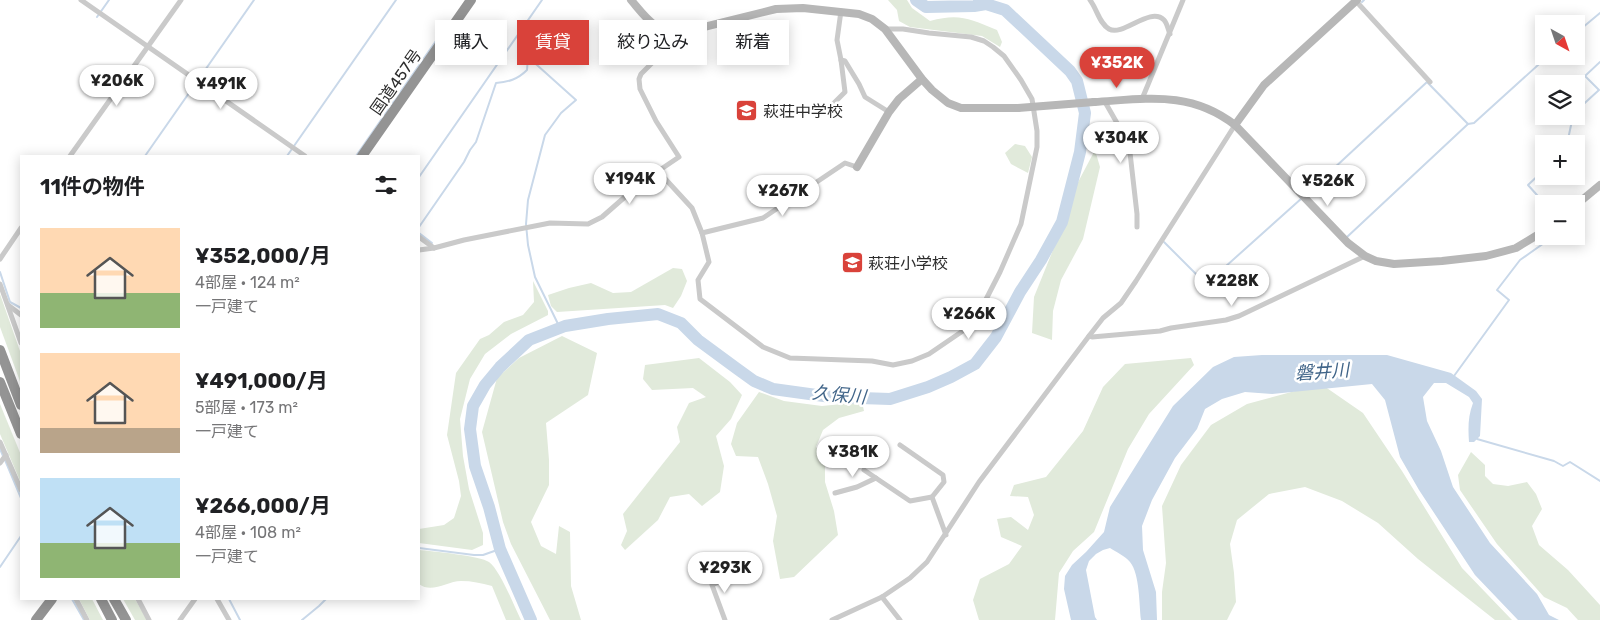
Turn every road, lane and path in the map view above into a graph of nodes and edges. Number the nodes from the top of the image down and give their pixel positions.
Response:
1 (81, 0) edge
2 (181, 0) edge
3 (471, 0) edge
4 (631, 0) edge
5 (1090, 0) edge
6 (1183, 0) edge
7 (1356, 0) edge
8 (841, 11) junction
9 (648, 20) edge
10 (707, 26) edge
11 (885, 29) junction
12 (1170, 34) junction
13 (148, 47) junction
14 (841, 60) junction
15 (650, 65) edge
16 (922, 79) junction
17 (1430, 82) dead end
18 (1142, 99) junction
19 (1104, 102) junction
20 (833, 104) dead end
21 (890, 112) junction
22 (1235, 125) junction
23 (71, 155) edge
24 (304, 155) edge
25 (363, 155) edge
26 (856, 167) joint
27 (658, 172) junction
28 (1600, 185) edge
29 (1585, 197) edge
30 (1137, 227) dead end
31 (20, 229) edge
32 (702, 232) junction
33 (1535, 236) edge
34 (420, 237) edge
35 (434, 248) junction
36 (420, 250) edge
37 (1365, 256) junction
38 (0, 258) edge
39 (0, 284) edge
40 (7, 305) junction
41 (20, 314) edge
42 (1089, 336) junction
43 (20, 340) edge
44 (0, 350) edge
45 (0, 382) edge
46 (20, 402) edge
47 (20, 432) edge
48 (0, 442) edge
49 (900, 444) dead end
50 (6, 455) junction
51 (0, 463) edge
52 (864, 470) dead end
53 (876, 478) junction
54 (20, 488) edge
55 (835, 493) dead end
56 (932, 497) junction
57 (946, 535) junction
58 (738, 573) dead end
59 (882, 597) junction
60 (51, 600) edge
61 (77, 600) edge
62 (102, 600) edge
63 (115, 600) edge
64 (139, 600) edge
65 (194, 600) edge
66 (217, 600) edge
67 (36, 620) edge
68 (87, 620) edge
69 (112, 620) edge
70 (126, 620) edge
71 (149, 620) edge
72 (180, 620) edge
73 (229, 620) edge
74 (725, 620) edge
75 (832, 620) edge
76 (900, 620) edge

1 - 13 street
2 - 13 street
3 - 25 highway, 国道457号
4 - 9 street
5 - 12 street
6 - 12 street
7 - 17 street
7 - 22 street
8 - 10 street
8 - 11 street
8 - 14 street
11 - 16 street
11 - 32 street
12 - 18 street
13 - 23 street
13 - 24 street
14 - 20 street
14 - 21 street
15 - 27 street
16 - 19 street, bridge
16 - 21 street
18 - 19 street
18 - 22 street
19 - 30 street
21 - 26 street
22 - 37 street
22 - 42 street
26 - 32 street
27 - 32 street
27 - 35 street
28 - 29 street
31 - 38 street
33 - 37 street
34 - 35 street
35 - 36 street
37 - 42 street
39 - 40 street
40 - 41 street
40 - 43 street
42 - 57 street
44 - 46 highway
45 - 47 highway
48 - 50 street
49 - 56 street
50 - 51 street
50 - 54 street
52 - 53 street
53 - 55 street
53 - 56 street
56 - 57 street
57 - 59 street
58 - 74 street
59 - 75 street
59 - 76 street
60 - 67 highway
61 - 68 street
62 - 69 highway
63 - 70 highway
64 - 71 street
65 - 72 street
66 - 73 street

